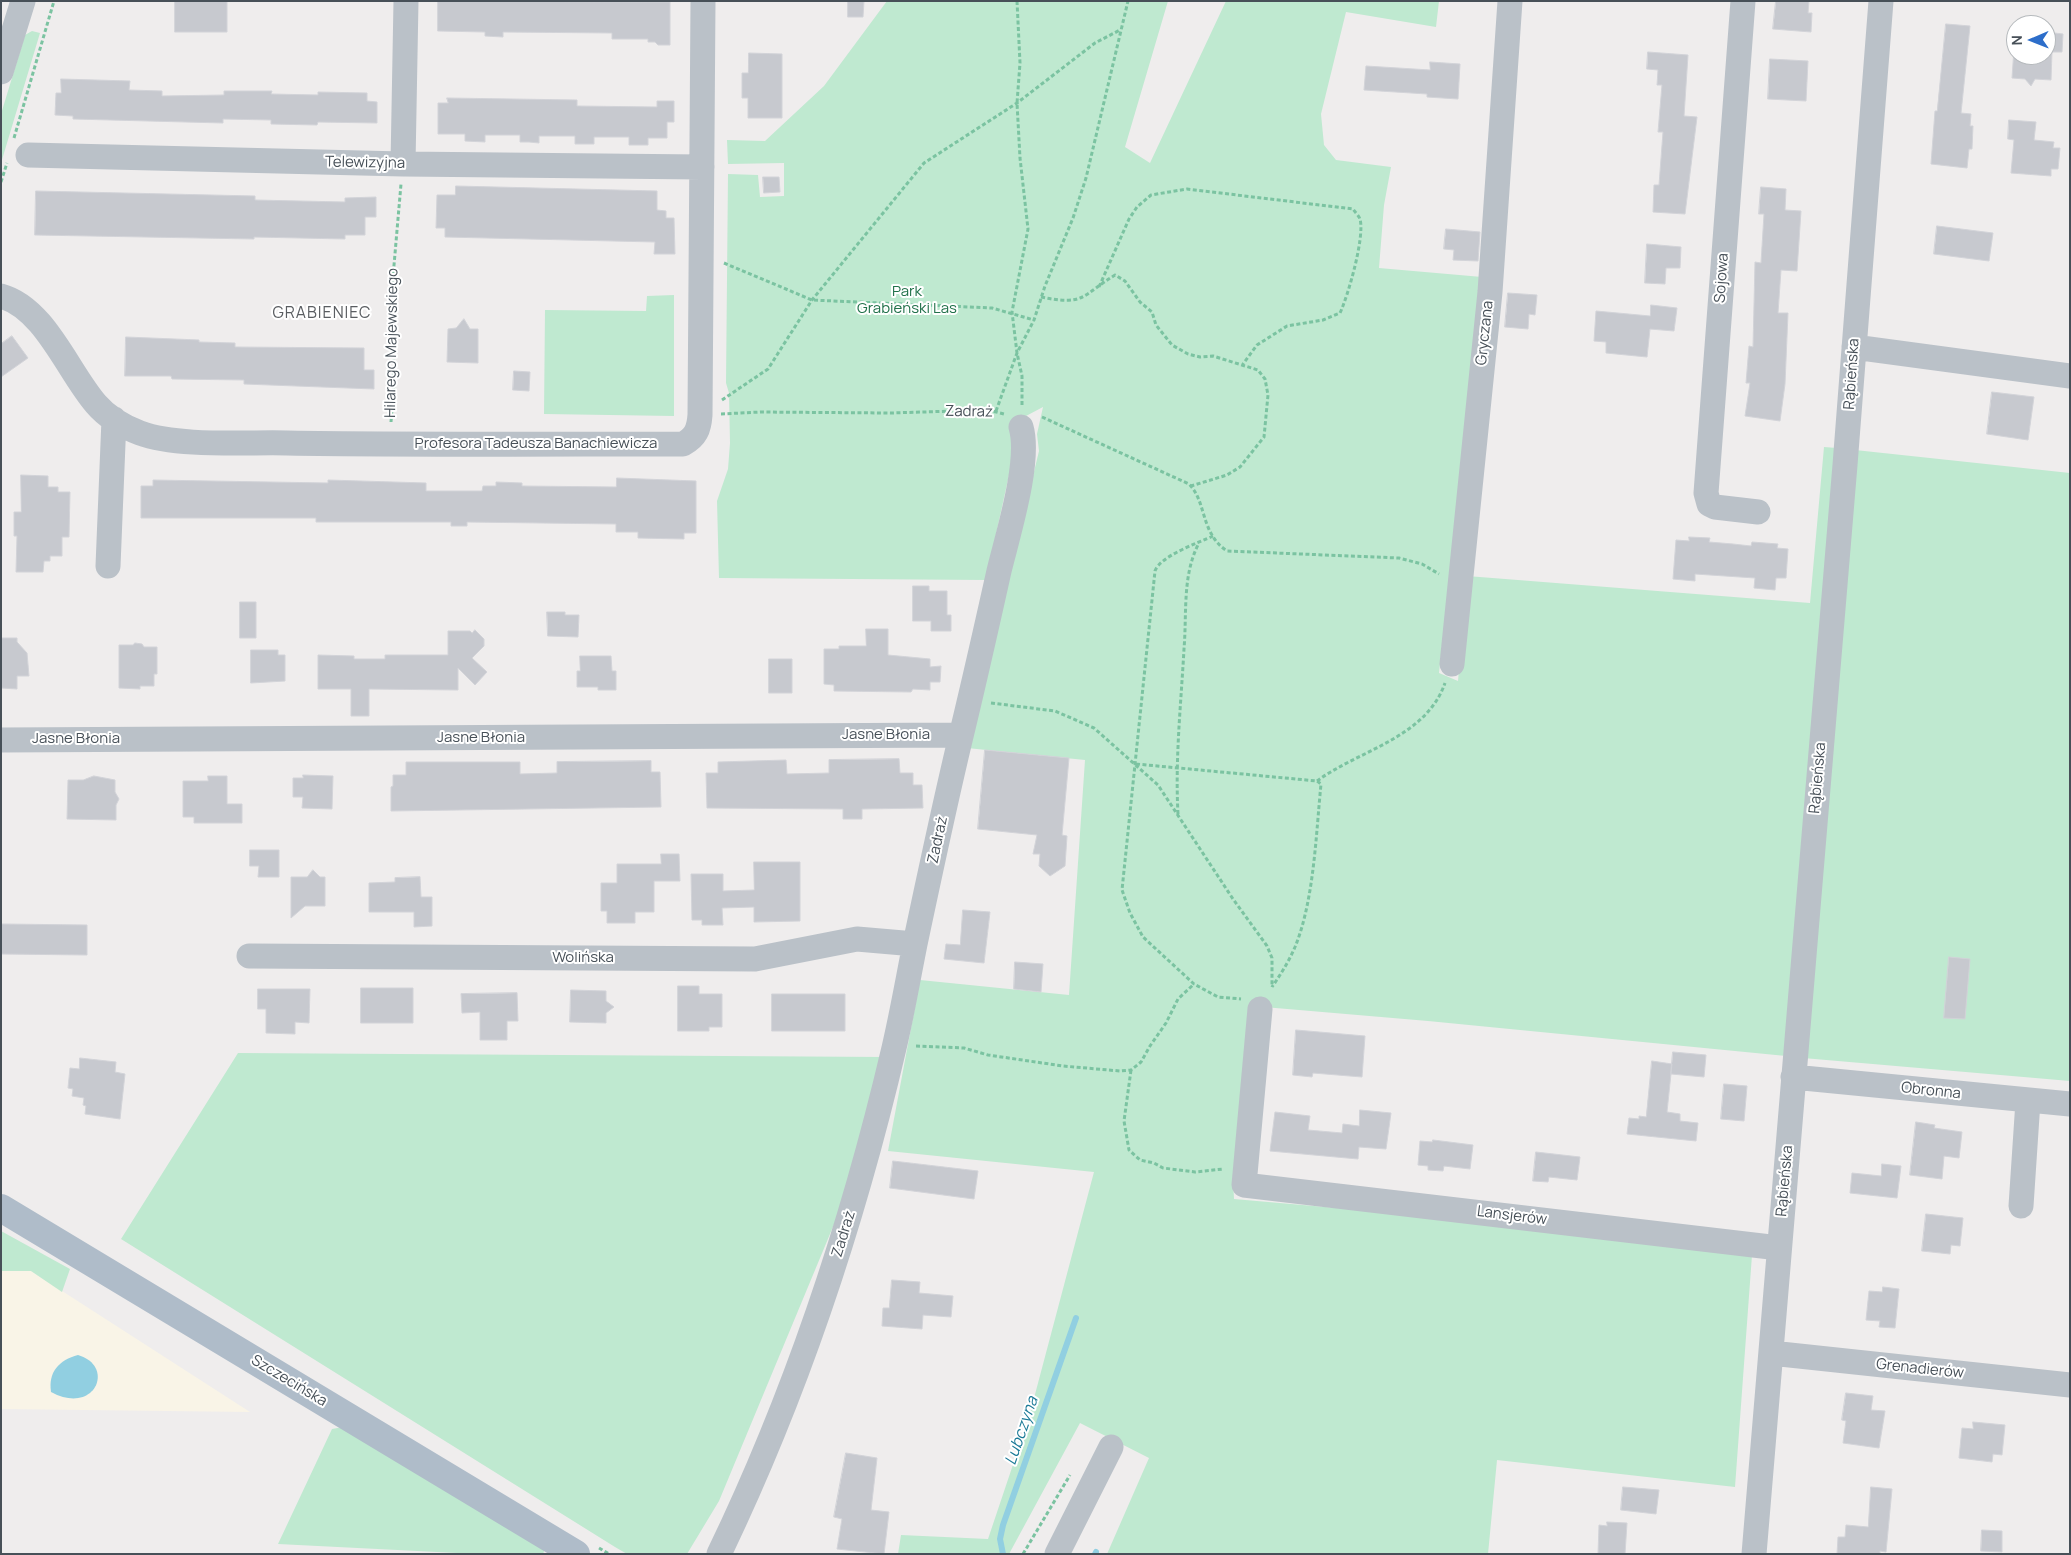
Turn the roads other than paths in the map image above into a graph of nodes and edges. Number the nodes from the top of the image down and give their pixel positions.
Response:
1 (23, 1) edge
2 (406, 1) edge
3 (703, 1) edge
4 (1510, 1) edge
5 (1743, 1) edge
6 (1881, 1) edge
7 (1, 72) edge
8 (16, 152) road end
9 (403, 164) junction
10 (702, 168) junction
11 (1, 296) edge
12 (1854, 347) junction
13 (2070, 376) edge
14 (114, 419) junction
15 (1021, 421) road end
16 (1758, 512) dead end
17 (108, 566) dead end
18 (1452, 664) road end
19 (961, 735) junction
20 (1, 740) edge
21 (915, 944) junction
22 (249, 956) dead end
23 (1262, 1006) road end
24 (1793, 1077) junction
25 (2028, 1101) junction
26 (2070, 1104) edge
27 (2021, 1206) dead end
28 (1, 1208) edge
29 (1779, 1248) junction
30 (1771, 1353) junction
31 (2070, 1385) edge
32 (1111, 1447) dead end
33 (576, 1554) edge
34 (719, 1554) edge
35 (1057, 1554) edge
36 (1754, 1554) edge

1 - 7 street
2 - 9 street
3 - 10 street, Profesora Tadeusza Banachiewicza
4 - 18 street, Gryczana
5 - 16 street, Sojowa
6 - 12 street, Rąbieńska
8 - 9 street, Telewizyjna
9 - 10 street, Telewizyjna
10 - 14 street, Profesora Tadeusza Banachiewicza
11 - 14 street, Profesora Tadeusza Banachiewicza
12 - 13 street
12 - 24 street, Rąbieńska
14 - 17 street
15 - 19 street, Zadraż
19 - 20 street, Jasne Błonia
19 - 21 street, Zadraż
21 - 22 street, Wolińska
21 - 34 street, Zadraż
23 - 29 street, Lansjerów
24 - 25 street, Obronna
24 - 29 street, Rąbieńska
25 - 26 street, Obronna
25 - 27 street
28 - 33 main road, Szczecińska
29 - 30 street, Rąbieńska
30 - 31 street, Grenadierów
30 - 36 street, Rąbieńska
32 - 35 street

